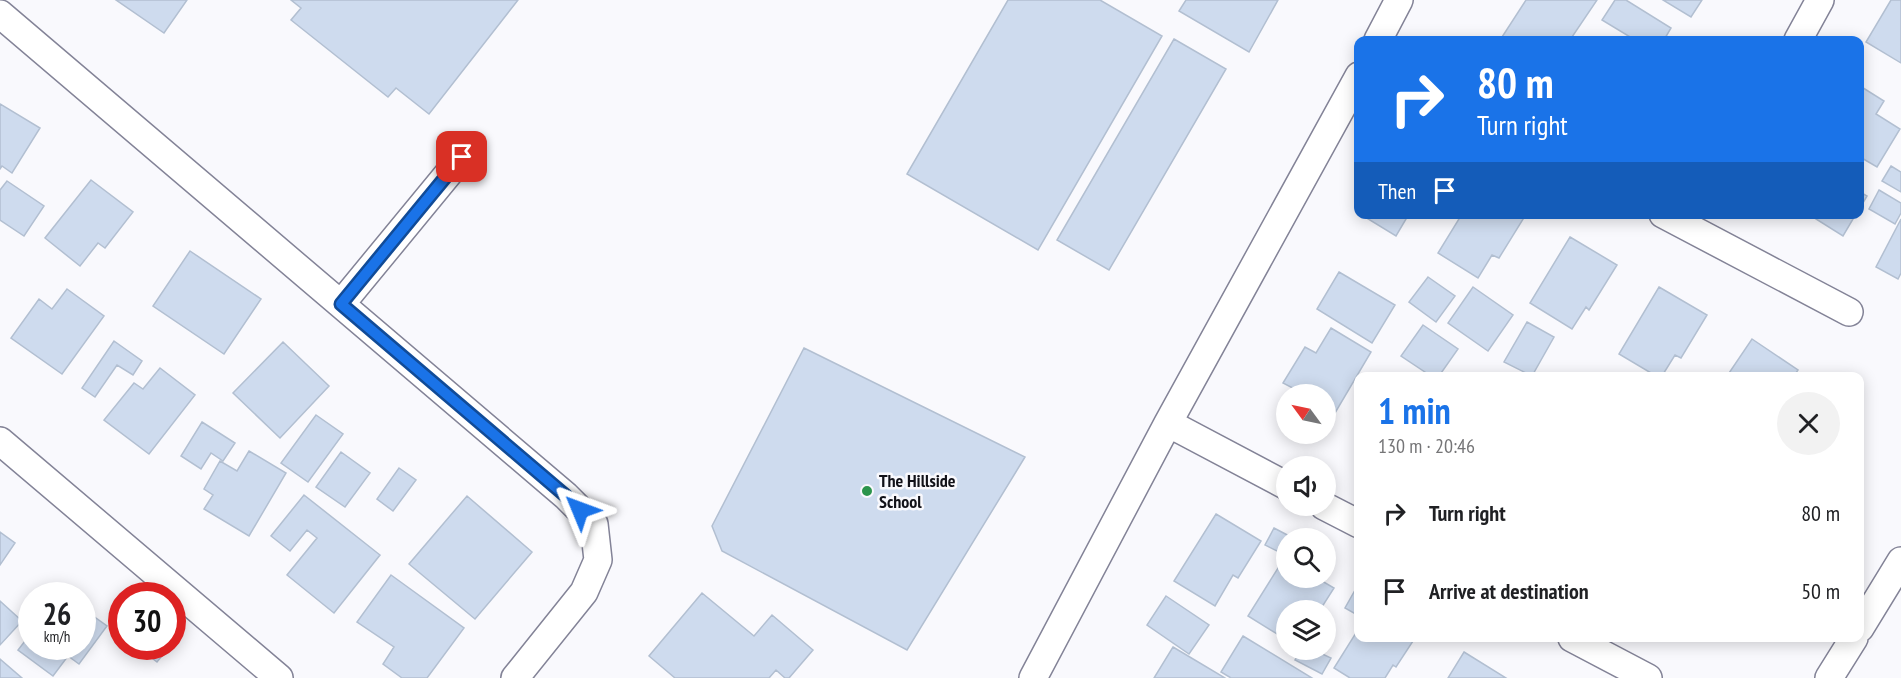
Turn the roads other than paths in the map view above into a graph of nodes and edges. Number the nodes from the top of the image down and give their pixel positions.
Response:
1 (1399, 0) edge
2 (1820, 0) edge
3 (0, 14) edge
4 (1380, 36) edge
5 (1800, 36) edge
6 (1354, 85) edge
7 (462, 157) dead end
8 (1697, 222) edge
9 (341, 304) junction
10 (1849, 312) dead end
11 (1168, 423) junction
12 (0, 441) edge
13 (1276, 480) edge
14 (1336, 512) edge
15 (1354, 521) edge
16 (1901, 561) edge
17 (1864, 621) edge
18 (1580, 642) edge
19 (1852, 642) edge
20 (279, 678) edge
21 (515, 678) edge
22 (1033, 678) edge
23 (1648, 678) edge
24 (1829, 678) edge

1 - 4 street
2 - 5 street
3 - 9 street
6 - 11 street
7 - 9 street
8 - 10 street
9 - 21 street
11 - 13 street
11 - 22 street
12 - 20 street
14 - 15 street
16 - 17 street
18 - 23 street
19 - 24 street

